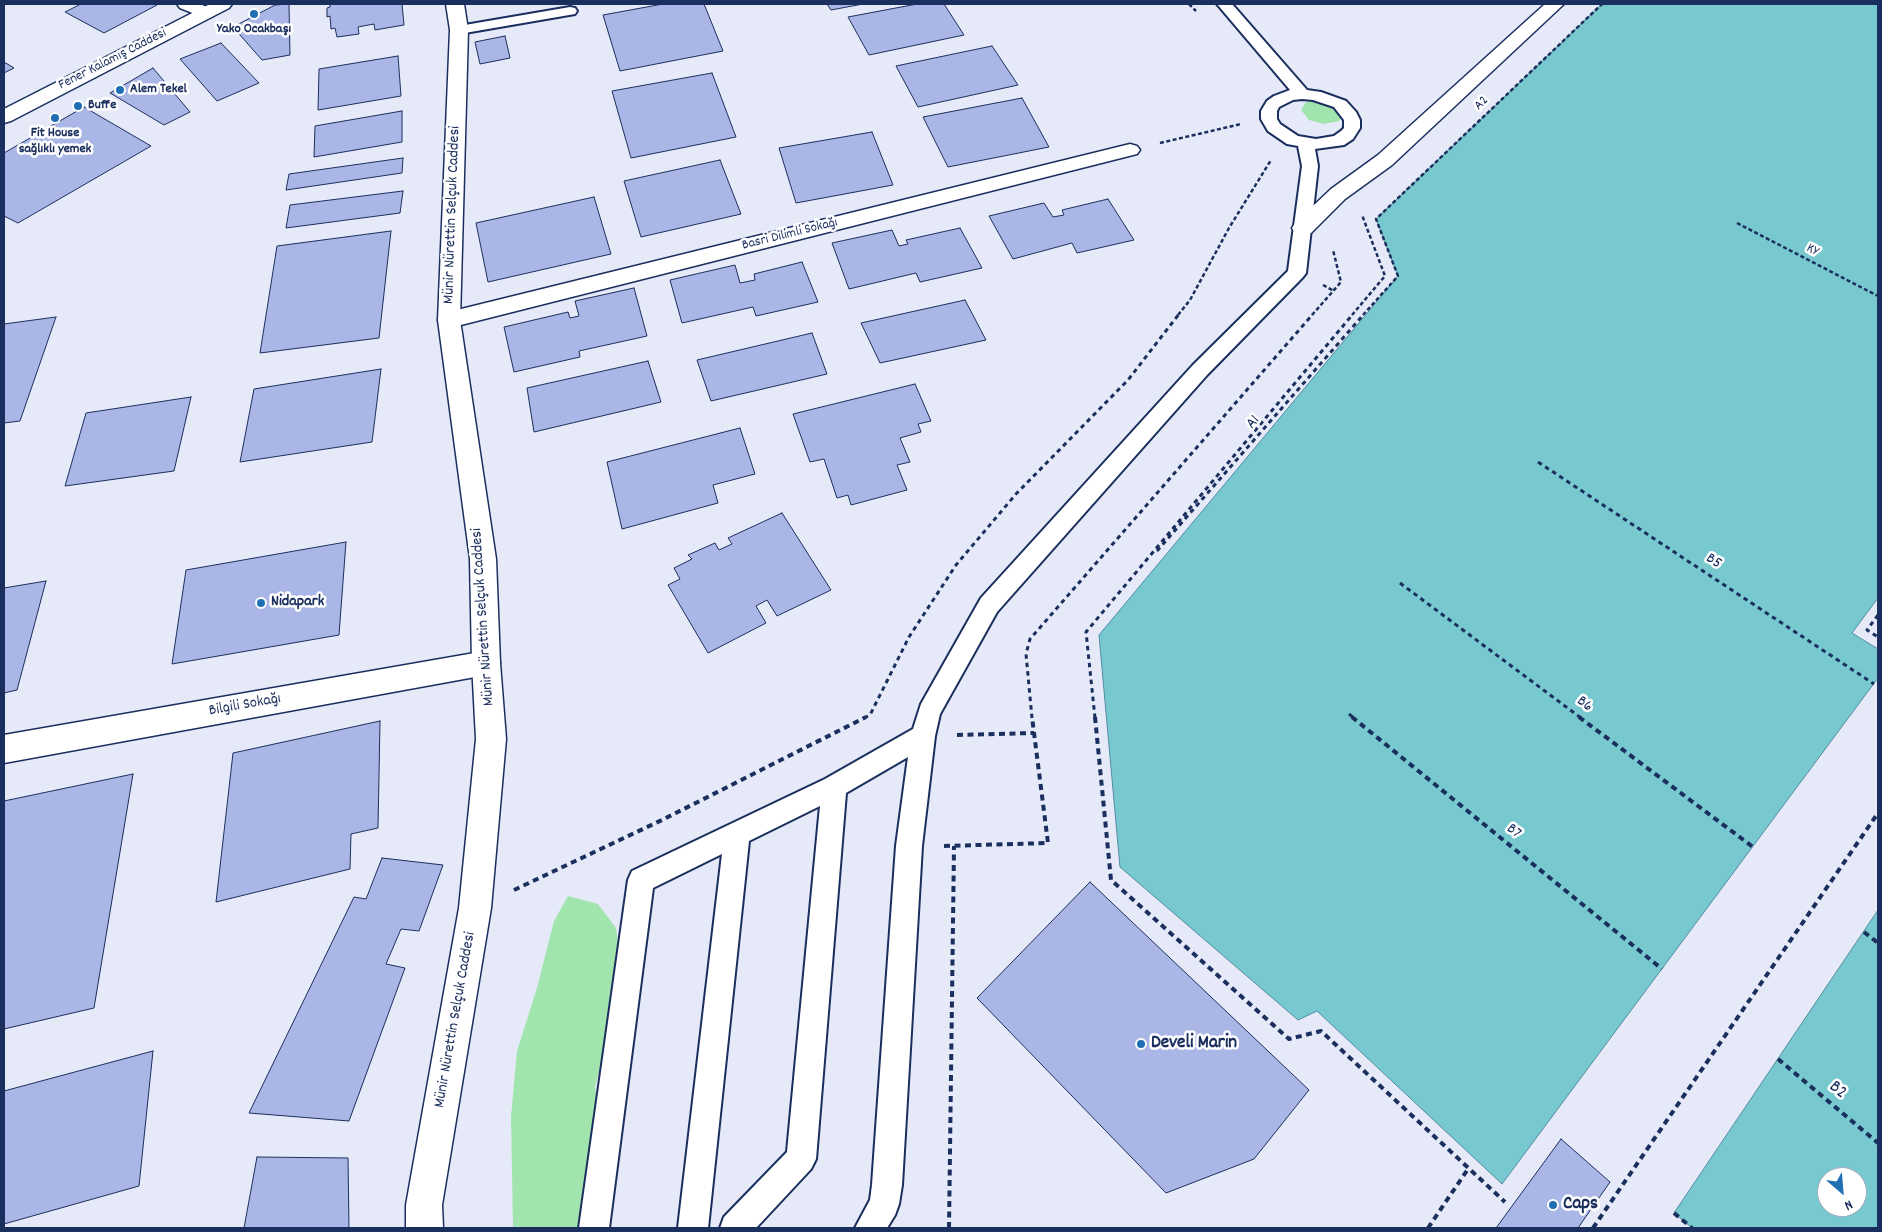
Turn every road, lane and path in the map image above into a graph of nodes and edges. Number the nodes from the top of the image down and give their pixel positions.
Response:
1 (186, 4) edge
2 (223, 4) edge
3 (455, 4) edge
4 (1189, 4) edge
5 (1224, 4) edge
6 (1555, 4) edge
7 (1602, 4) edge
8 (570, 11) dead end
9 (205, 14) junction
10 (1202, 18) dead end
11 (459, 30) junction
12 (1302, 94) junction
13 (4, 117) edge
14 (1243, 124) dead end
15 (1306, 143) junction
16 (1130, 150) joint
17 (1274, 155) dead end
18 (1322, 209) junction
19 (1368, 209) dead end
20 (1376, 219) joint
21 (1737, 223) dead end
22 (1303, 228) junction
23 (1878, 296) edge
24 (449, 320) junction
25 (1538, 462) dead end
26 (1400, 583) dead end
27 (1878, 615) edge
28 (1086, 632) junction
29 (1878, 637) edge
30 (486, 664) junction
31 (1874, 684) dead end
32 (1349, 714) dead end
33 (1034, 733) junction
34 (923, 736) junction
35 (4, 749) edge
36 (834, 787) junction
37 (1878, 813) edge
38 (737, 834) junction
39 (909, 846) junction
40 (954, 846) junction
41 (1753, 847) dead end
42 (475, 908) junction
43 (1864, 932) dead end
44 (1878, 943) edge
45 (1662, 968) dead end
46 (1778, 1059) dead end
47 (1878, 1143) edge
48 (1468, 1169) junction
49 (1504, 1202) dead end
50 (1674, 1212) dead end
51 (424, 1228) edge
52 (594, 1228) edge
53 (693, 1228) edge
54 (735, 1228) edge
55 (870, 1228) edge
56 (949, 1228) edge
57 (1428, 1228) edge
58 (1593, 1228) edge
59 (1692, 1228) edge

1 - 9 street
2 - 9 street, Fener Kalamış Caddesi
3 - 11 street, Münir Nürettin Selçuk Caddesi
4 - 10 path
5 - 12 lane
6 - 18 street
7 - 20 path, A2
8 - 11 lane
9 - 13 street, Fener Kalamış Caddesi
11 - 24 street, Münir Nürettin Selçuk Caddesi
12 - 15 lane
12 - 15 lane
14 - 16 path
15 - 22 lane
16 - 24 street, Basri Dilimli Sokağı
17 - 42 path
18 - 22 street
18 - 33 path
19 - 28 path
20 - 28 path, A1
21 - 23 path, KY
22 - 34 lane
24 - 30 street, Münir Nürettin Selçuk Caddesi
25 - 31 path, B5
26 - 41 path, B6
27 - 29 path
28 - 48 path
30 - 35 street, Bilgili Sokağı
30 - 42 street, Münir Nürettin Selçuk Caddesi
32 - 45 path, B7
33 - 34 path
33 - 40 path
34 - 36 lane
34 - 39 lane
36 - 38 lane
36 - 54 lane
37 - 58 path
38 - 52 lane
38 - 53 lane
39 - 40 path
39 - 55 lane
40 - 56 path
42 - 51 street, Münir Nürettin Selçuk Caddesi
43 - 44 path
46 - 47 path, B2
48 - 49 path
48 - 57 path
50 - 59 path

